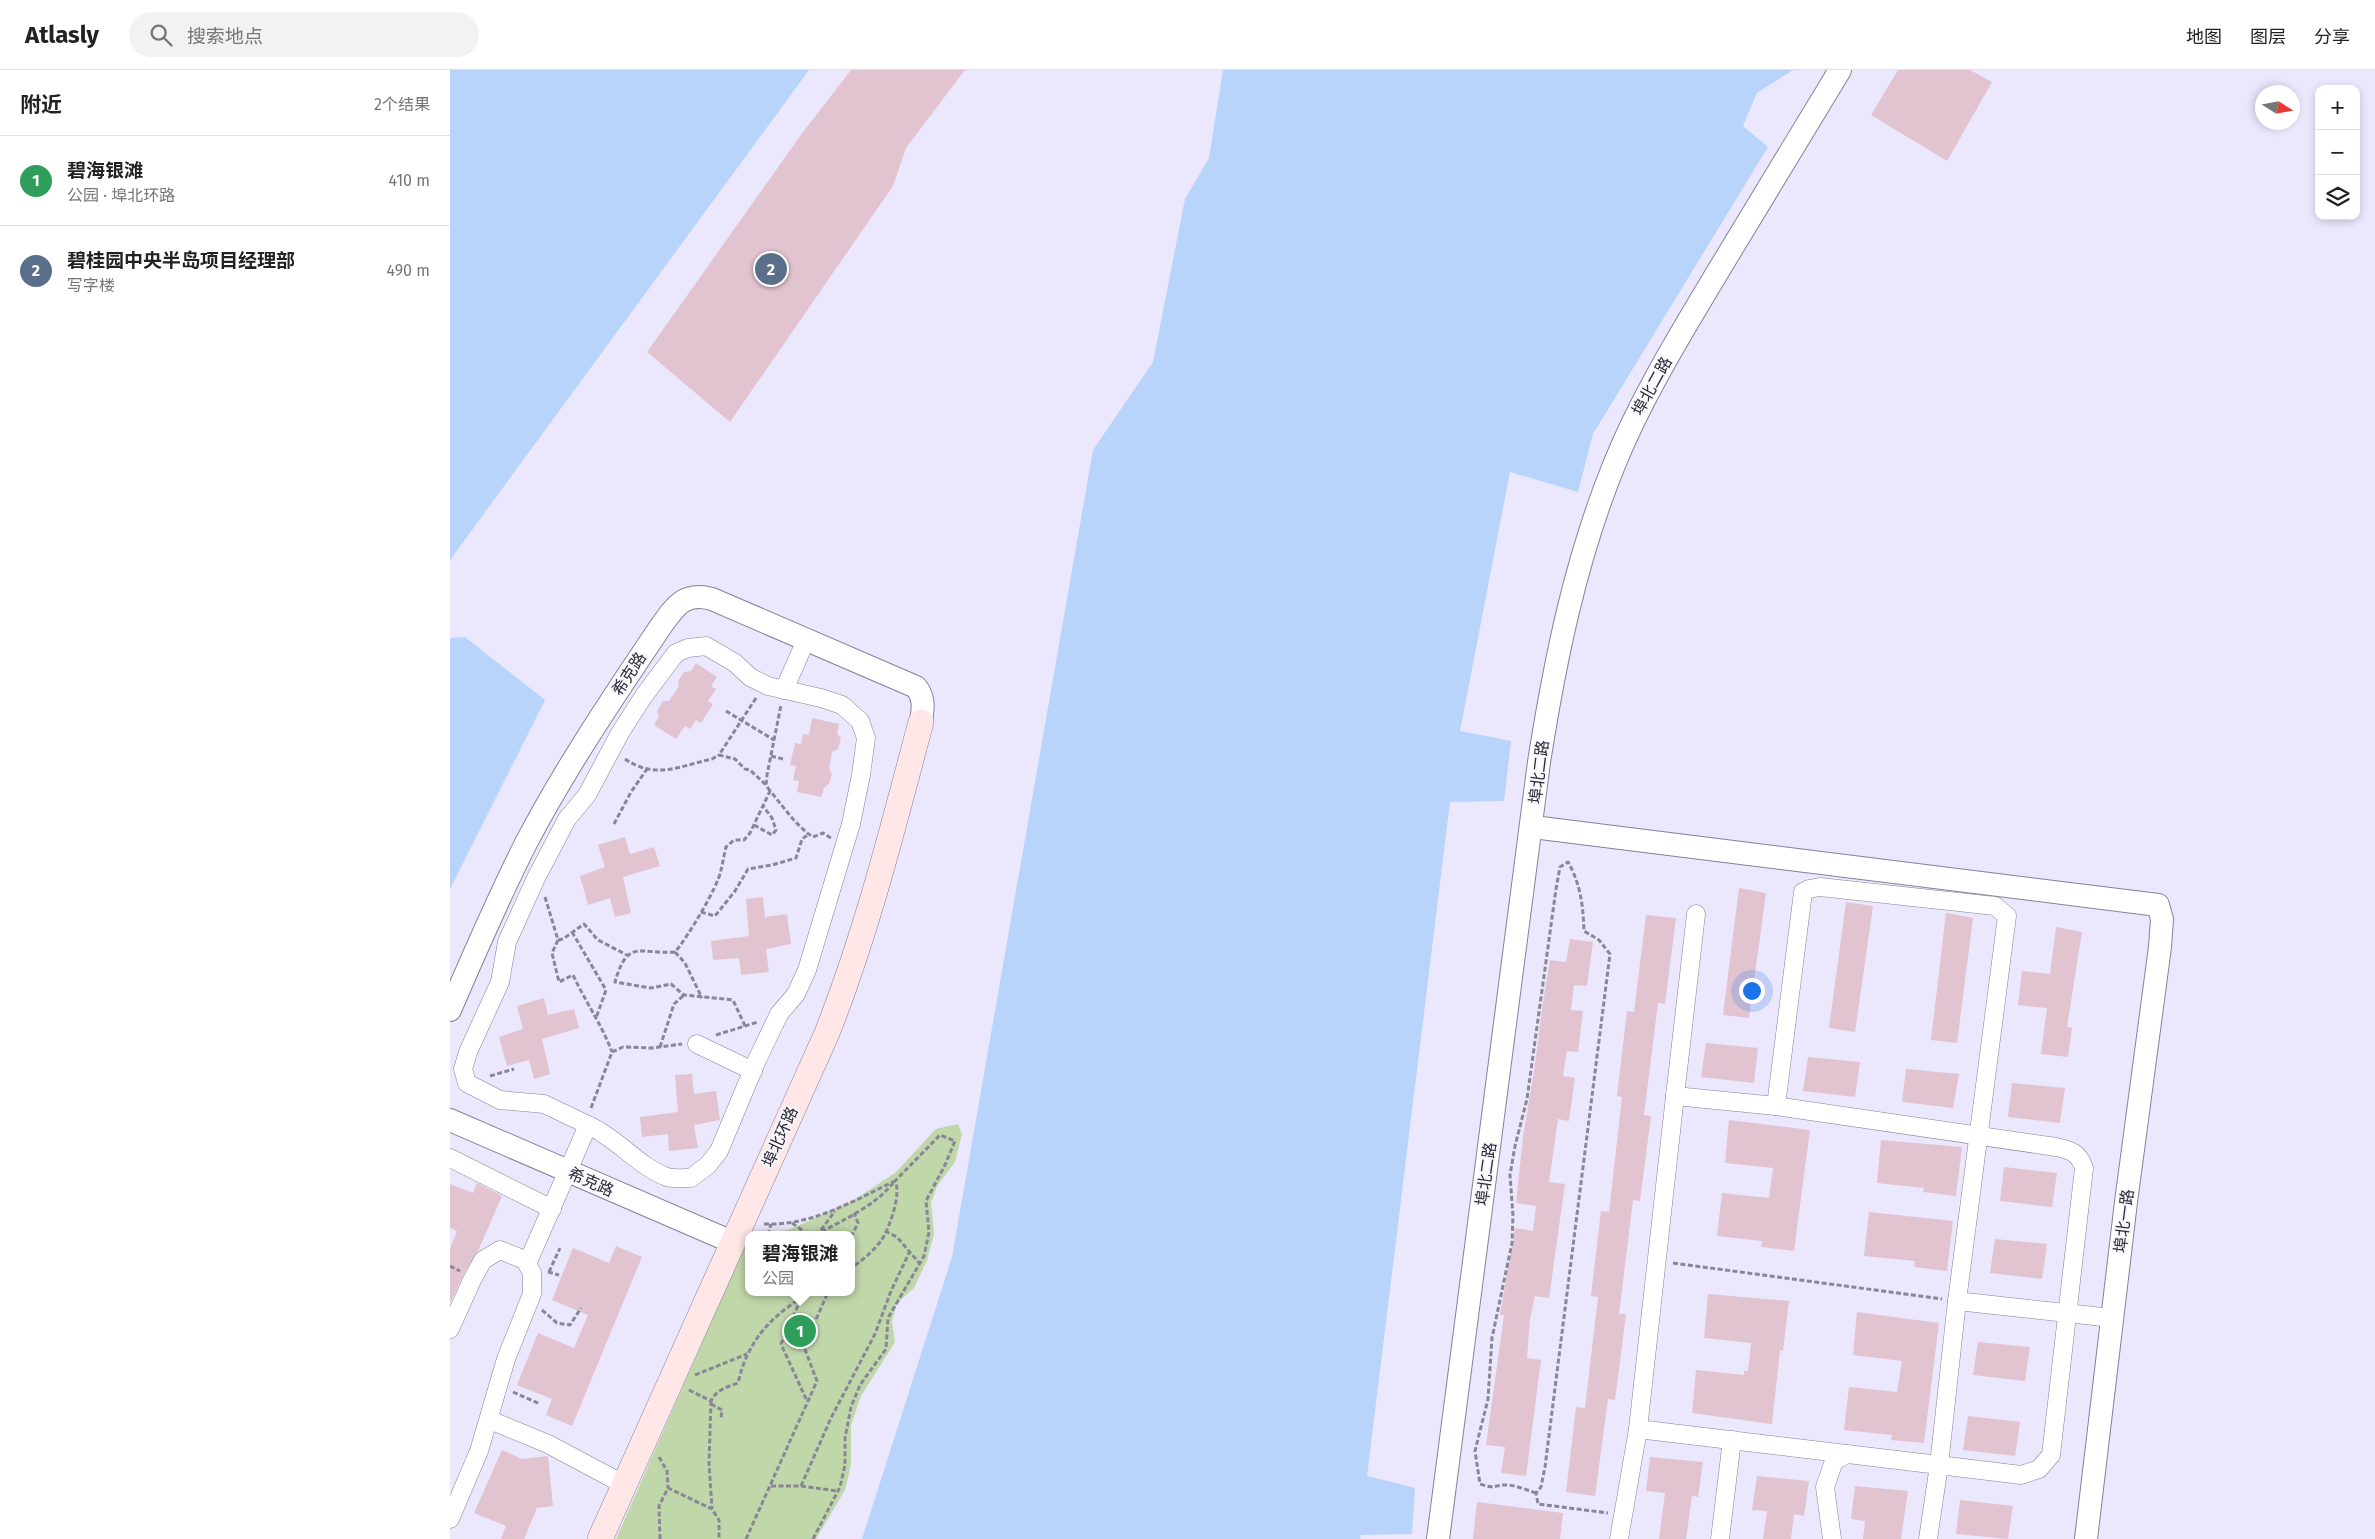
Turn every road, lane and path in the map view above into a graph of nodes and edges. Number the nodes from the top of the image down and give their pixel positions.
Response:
1 (1840, 70) edge
2 (806, 640) junction
3 (764, 684) junction
4 (784, 690) junction
5 (726, 712) dead end
6 (741, 720) junction
7 (921, 722) joint
8 (774, 740) junction
9 (612, 748) junction
10 (719, 755) junction
11 (771, 756) junction
12 (783, 759) dead end
13 (647, 769) junction
14 (766, 785) junction
15 (770, 791) junction
16 (762, 806) junction
17 (614, 824) dead end
18 (754, 826) junction
19 (1532, 828) junction
20 (809, 834) junction
21 (844, 849) junction
22 (538, 875) junction
23 (701, 912) junction
24 (1696, 914) dead end
25 (572, 932) junction
26 (558, 940) junction
27 (675, 952) junction
28 (627, 955) junction
29 (684, 995) junction
30 (702, 998) junction
31 (450, 1010) edge
32 (780, 1014) junction
33 (596, 1018) junction
34 (745, 1026) junction
35 (696, 1044) junction
36 (660, 1047) junction
37 (612, 1052) junction
38 (753, 1071) junction
39 (1675, 1096) junction
40 (1776, 1106) junction
41 (450, 1120) edge
42 (588, 1125) junction
43 (1979, 1135) junction
44 (450, 1158) edge
45 (567, 1172) junction
46 (895, 1181) junction
47 (561, 1201) junction
48 (856, 1202) junction
49 (865, 1206) junction
50 (836, 1211) junction
51 (854, 1213) junction
52 (791, 1222) junction
53 (762, 1224) dead end
54 (772, 1224) junction
55 (769, 1231) edge
56 (803, 1231) edge
57 (821, 1231) edge
58 (822, 1231) edge
59 (854, 1231) edge
60 (885, 1231) junction
61 (732, 1242) junction
62 (560, 1248) dead end
63 (910, 1251) junction
64 (1657, 1261) junction
65 (527, 1264) junction
66 (920, 1264) junction
67 (855, 1266) edge
68 (549, 1272) dead end
69 (805, 1296) edge
70 (826, 1296) edge
71 (802, 1298) junction
72 (1957, 1301) junction
73 (528, 1304) junction
74 (581, 1308) dead end
75 (2067, 1313) junction
76 (2112, 1318) junction
77 (450, 1329) edge
78 (748, 1353) junction
79 (693, 1376) dead end
80 (498, 1386) junction
81 (688, 1390) dead end
82 (808, 1401) junction
83 (711, 1403) junction
84 (540, 1404) dead end
85 (721, 1418) dead end
86 (490, 1420) junction
87 (1638, 1429) junction
88 (1732, 1440) junction
89 (1847, 1454) junction
90 (660, 1457) dead end
91 (1939, 1464) junction
92 (625, 1485) junction
93 (771, 1486) junction
94 (801, 1486) junction
95 (668, 1488) junction
96 (837, 1491) junction
97 (1536, 1493) junction
98 (712, 1509) junction
99 (1623, 1516) junction
100 (450, 1519) edge
101 (600, 1539) edge
102 (660, 1539) edge
103 (719, 1539) edge
104 (746, 1539) edge
105 (813, 1539) edge
106 (1438, 1539) edge
107 (1619, 1539) edge
108 (1720, 1539) edge
109 (1832, 1539) edge
110 (1928, 1539) edge
111 (2086, 1539) edge

1 - 19 street, 埠北二路
2 - 4 street
2 - 7 street, 希克路
2 - 31 street, 希克路
3 - 4 street
3 - 6 path
3 - 9 street
4 - 8 path
4 - 21 street
5 - 6 path
6 - 8 path
6 - 10 path
7 - 61 main road, 埠北环路
8 - 11 path
9 - 13 path
9 - 22 street
10 - 13 path
10 - 14 path
11 - 12 path
11 - 14 path
13 - 17 path
14 - 15 path
15 - 16 path
15 - 20 path
16 - 18 path
16 - 18 path
18 - 23 path
19 - 76 street, 埠北一路
19 - 106 street, 埠北二路
20 - 21 path
20 - 23 path
21 - 32 street
22 - 26 path
22 - 42 street
23 - 27 path
24 - 39 street
25 - 26 path
25 - 28 path
25 - 33 path
26 - 33 path
27 - 28 path
27 - 30 path
28 - 29 path
29 - 30 path
29 - 36 path
30 - 34 path
32 - 34 path
32 - 38 street
33 - 37 path
34 - 35 path
35 - 36 path
35 - 38 street
36 - 37 path
37 - 42 path
38 - 42 street
39 - 40 street
39 - 64 street
40 - 43 street
40 - 43 street
41 - 45 street, 希克路
42 - 45 street
43 - 72 street
43 - 75 street
44 - 47 street
45 - 47 street
45 - 61 street, 希克路
46 - 48 path
46 - 49 path
46 - 60 path
46 - 66 path
47 - 65 street
48 - 49 path
48 - 50 path
49 - 51 path
50 - 52 path
50 - 57 path
51 - 58 path
51 - 59 path
52 - 54 path
52 - 56 path
53 - 54 path
54 - 55 path
60 - 63 path
60 - 67 path
61 - 92 main road, 埠北环路
62 - 68 path
63 - 66 path
63 - 94 path
64 - 72 path
64 - 87 street
65 - 73 street
65 - 77 street
66 - 96 path
69 - 71 path
70 - 82 path
71 - 78 path
71 - 82 path
72 - 75 street
72 - 91 street
73 - 74 path
73 - 80 street
75 - 76 street
75 - 91 street
76 - 111 street, 埠北一路
78 - 79 path
78 - 83 path
80 - 84 path
80 - 86 street
81 - 83 path
82 - 93 path
83 - 85 path
83 - 98 path
86 - 92 street
86 - 100 street
87 - 88 street
87 - 99 street
88 - 89 street
88 - 108 street
89 - 91 street
89 - 109 street
90 - 95 path
91 - 110 street
92 - 101 main road, 埠北环路
93 - 94 path
93 - 104 path
94 - 96 path
95 - 98 path
95 - 102 path
96 - 105 path
97 - 97 path
97 - 99 path
98 - 103 path
99 - 107 street

